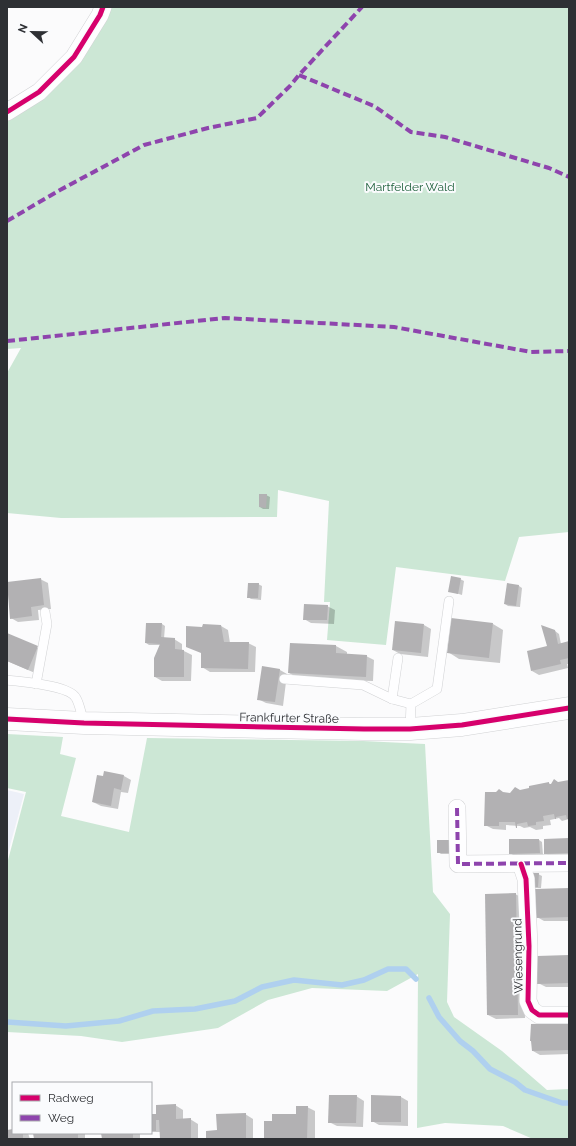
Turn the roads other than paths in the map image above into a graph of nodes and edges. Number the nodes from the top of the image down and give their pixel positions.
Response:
1 (103, 7) edge
2 (7, 112) edge
3 (449, 601) dead end
4 (44, 612) dead end
5 (398, 658) dead end
6 (7, 680) edge
7 (284, 680) dead end
8 (36, 684) junction
9 (392, 699) junction
10 (411, 704) junction
11 (569, 708) edge
12 (7, 719) edge
13 (84, 723) junction
14 (410, 729) junction
15 (457, 808) dead end
16 (569, 863) edge
17 (521, 864) junction
18 (569, 1015) edge

1 - 2 street
3 - 10 lane
4 - 8 lane
5 - 9 lane
6 - 8 lane
7 - 9 lane
8 - 13 lane
9 - 10 lane
10 - 14 lane
11 - 14 main road, Frankfurter Straße
12 - 13 main road, Frankfurter Straße
13 - 14 main road, Frankfurter Straße
15 - 17 street
16 - 17 street
17 - 18 street, Wiesengrund

